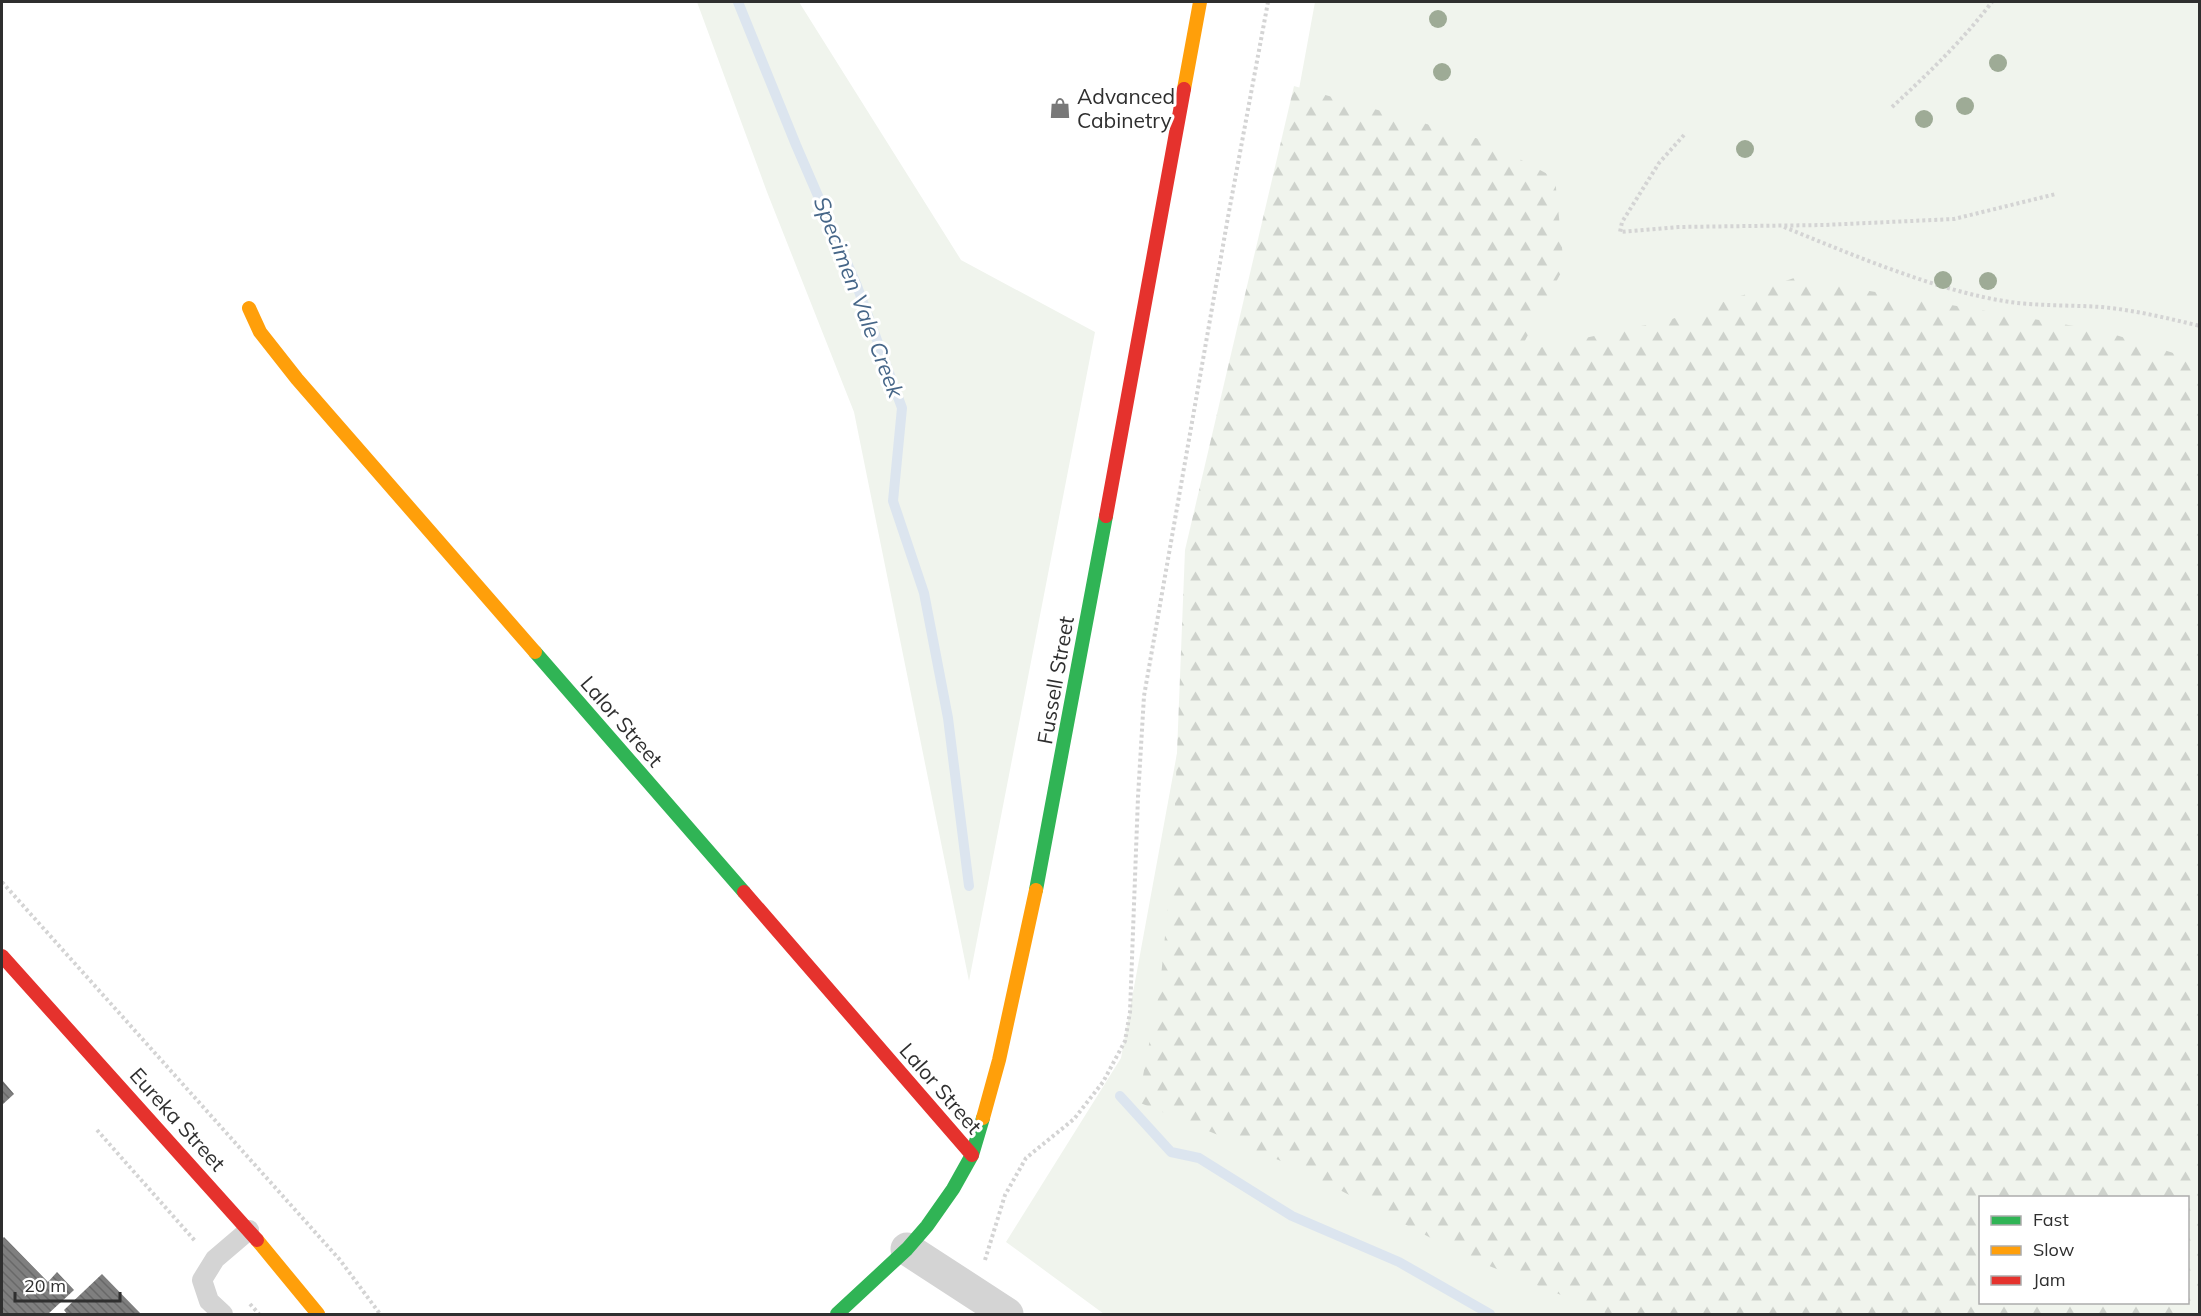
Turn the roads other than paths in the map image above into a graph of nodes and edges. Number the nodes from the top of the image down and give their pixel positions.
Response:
1 (1200, 2) edge
2 (249, 308) dead end
3 (2, 956) edge
4 (972, 1155) junction
5 (249, 1230) junction
6 (907, 1249) junction
7 (223, 1314) edge
8 (318, 1314) edge
9 (837, 1314) edge
10 (1007, 1314) edge

1 - 4 street, Fussell Street
2 - 4 street, Lalor Street
3 - 5 street, Eureka Street
4 - 6 street, Fussell Street
5 - 7 lane
5 - 8 street, Eureka Street
6 - 9 street, Fussell Street
6 - 10 street

